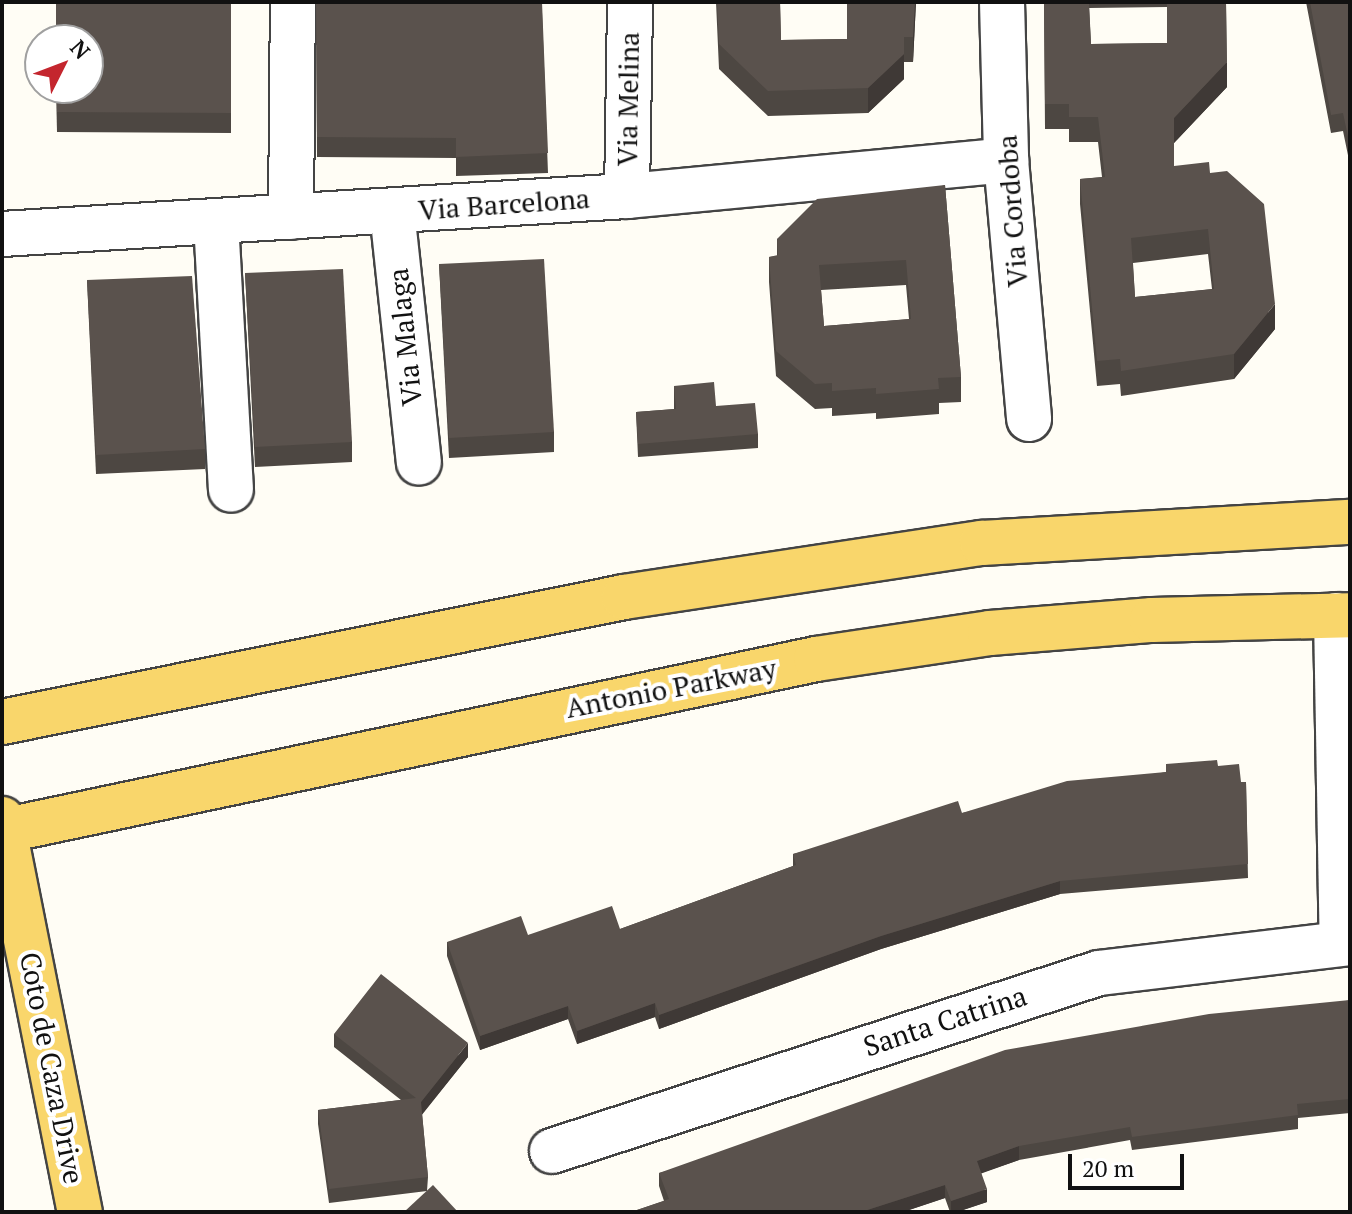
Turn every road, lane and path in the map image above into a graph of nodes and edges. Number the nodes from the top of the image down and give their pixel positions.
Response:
1 (293, 2) edge
2 (630, 2) edge
3 (1002, 2) edge
4 (1006, 160) junction
5 (627, 196) junction
6 (392, 211) junction
7 (291, 217) junction
8 (216, 222) junction
9 (2, 234) edge
10 (1029, 419) dead end
11 (419, 463) dead end
12 (231, 490) dead end
13 (1350, 522) edge
14 (1343, 615) edge
15 (2, 722) edge
16 (3, 827) edge
17 (1346, 943) edge
18 (552, 1151) dead end
19 (80, 1212) edge

1 - 7 street
2 - 5 street, Via Melina
3 - 4 street, Via Cordoba
4 - 5 street, Via Barcelona
4 - 10 street, Via Cordoba
5 - 6 street, Via Barcelona
6 - 7 street, Via Barcelona
6 - 11 street, Via Malaga
7 - 8 street, Via Barcelona
8 - 9 street, Via Barcelona
8 - 12 street
13 - 15 main road
14 - 16 main road, Antonio Parkway
14 - 17 street
16 - 19 main road, Coto de Caza Drive
17 - 18 street, Santa Catrina

